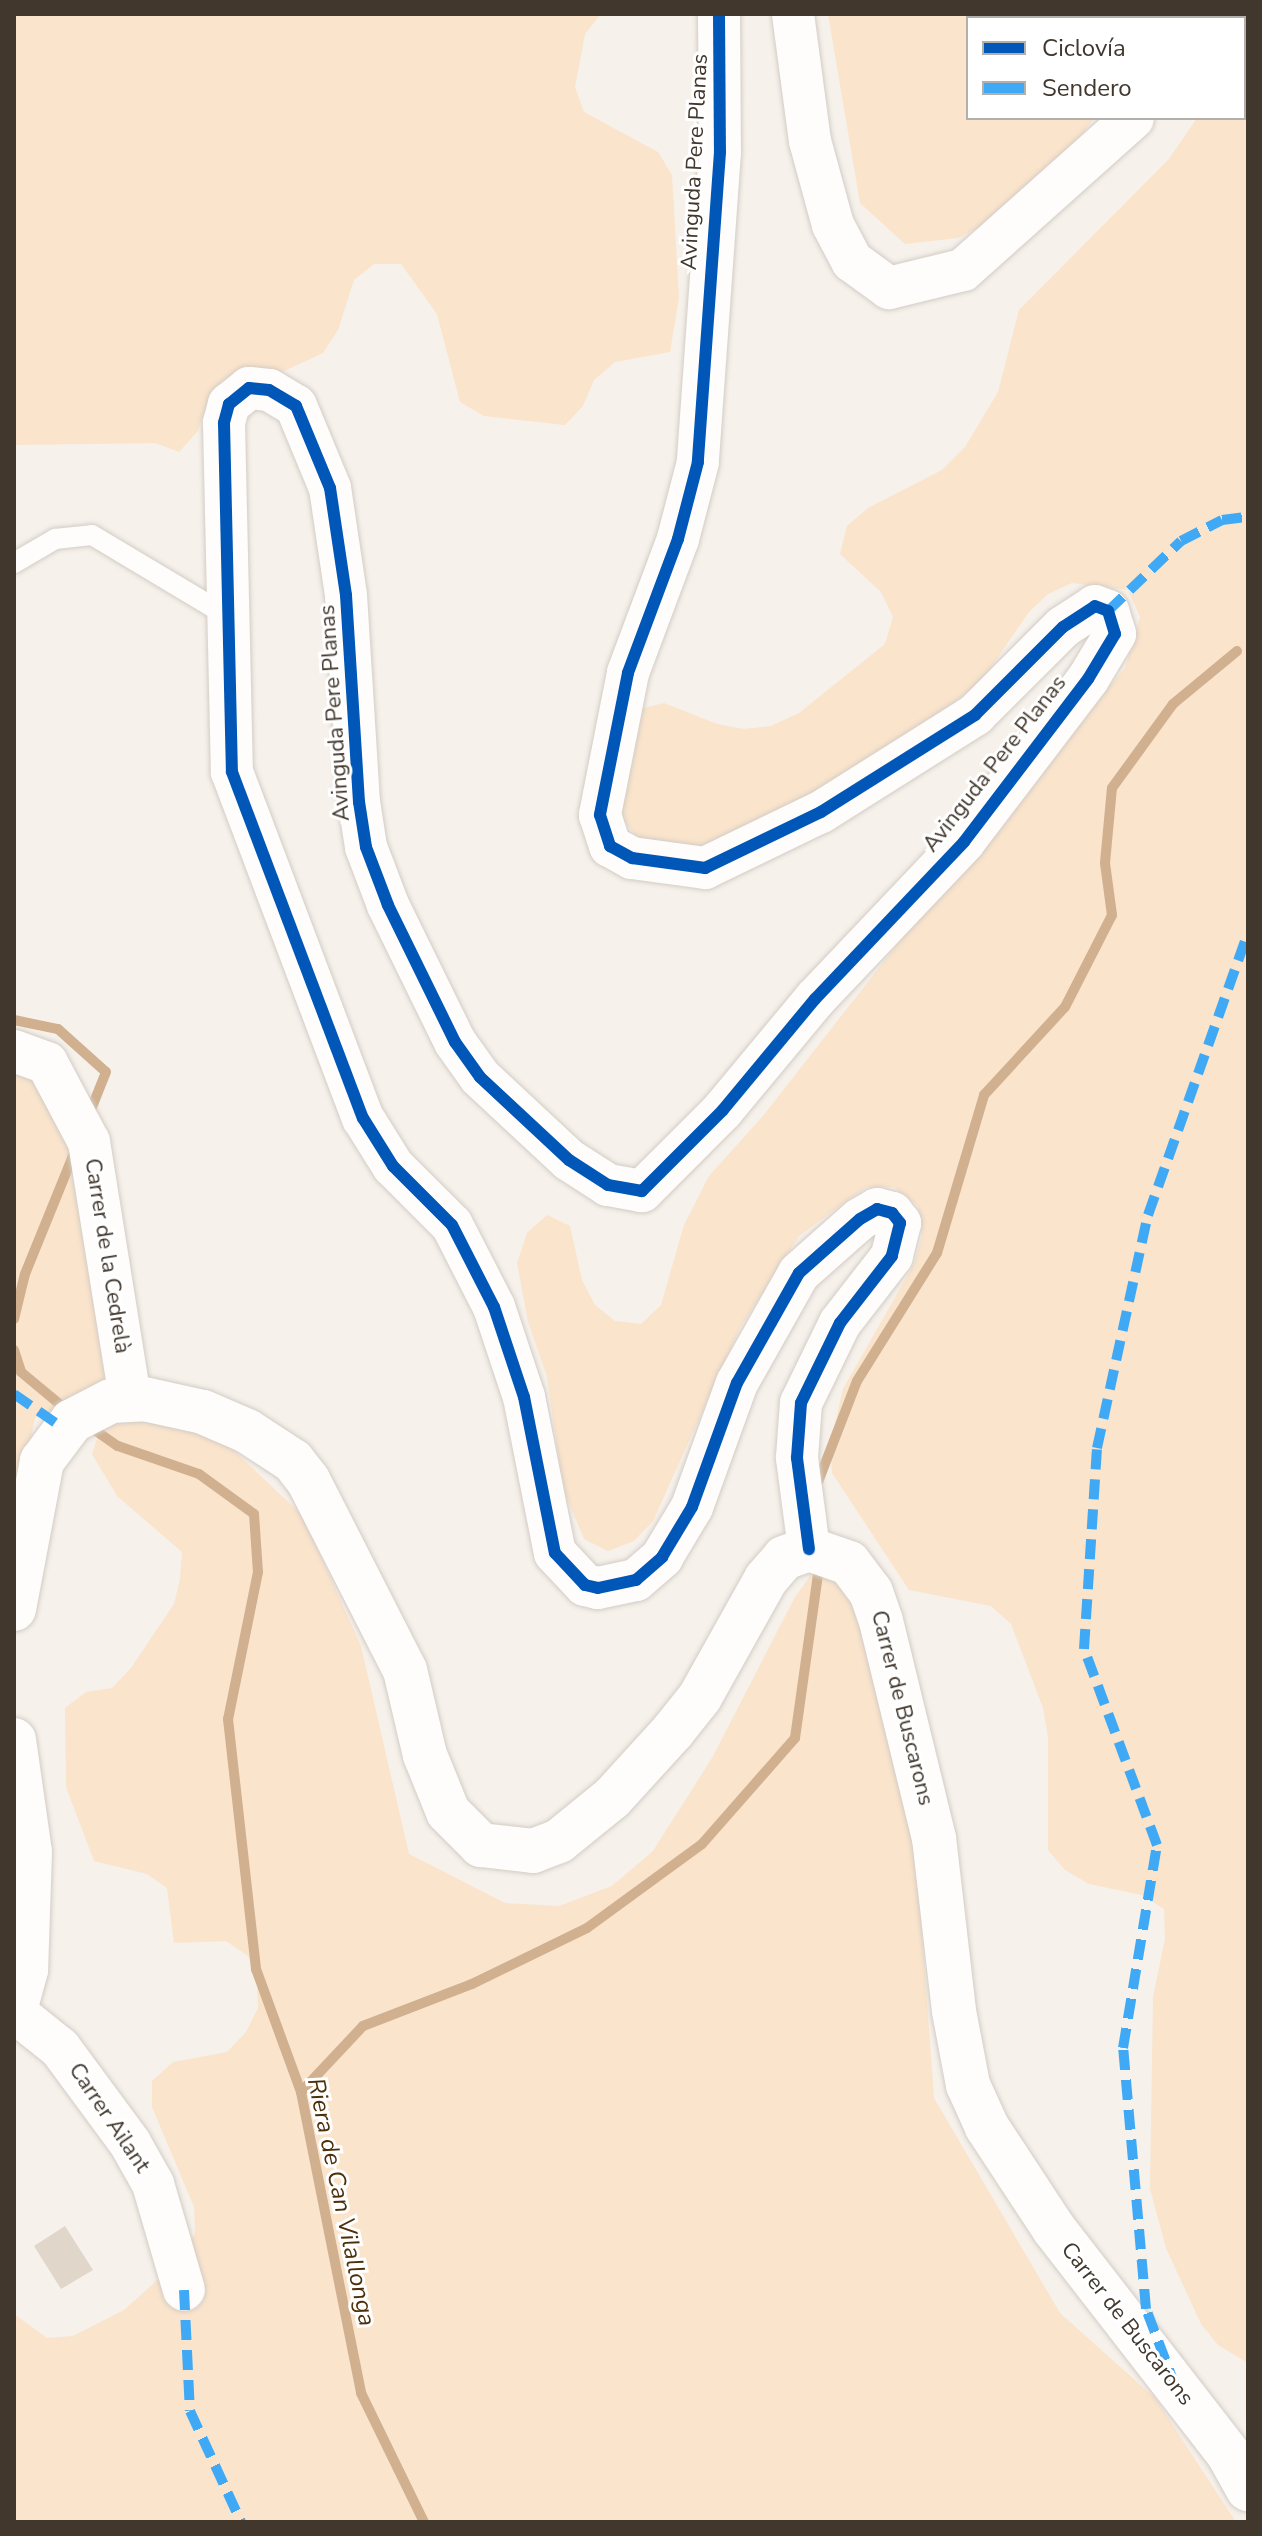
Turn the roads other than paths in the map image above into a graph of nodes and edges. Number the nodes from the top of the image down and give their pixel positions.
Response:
1 (719, 14) edge
2 (793, 14) edge
3 (1131, 120) edge
4 (14, 563) edge
5 (229, 617) junction
6 (14, 1051) edge
7 (130, 1398) junction
8 (809, 1549) junction
9 (14, 1609) edge
10 (14, 1740) edge
11 (15, 2013) edge
12 (184, 2290) dead end
13 (1248, 2489) edge

1 - 5 street, Avinguda Pere Planas
2 - 3 street
4 - 5 lane
5 - 8 street, Avinguda Pere Planas
6 - 7 street, Carrer de la Cedrelà
7 - 8 street
7 - 9 street
8 - 13 street, Carrer de Buscarons
10 - 11 street
11 - 12 street, Carrer Ailant

